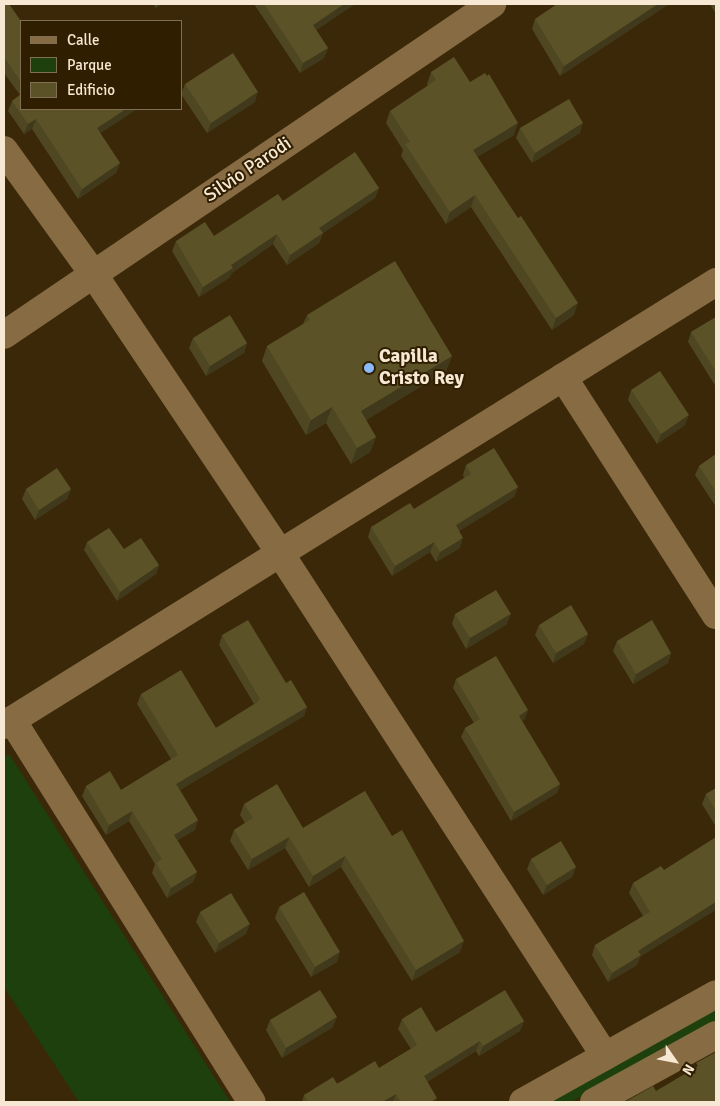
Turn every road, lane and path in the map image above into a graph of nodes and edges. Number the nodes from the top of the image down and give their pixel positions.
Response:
1 (492, 4) edge
2 (4, 150) edge
3 (94, 275) junction
4 (716, 282) edge
5 (4, 335) edge
6 (563, 378) junction
7 (280, 553) junction
8 (716, 615) edge
9 (8, 723) edge
10 (716, 994) edge
11 (716, 1035) edge
12 (605, 1056) junction
13 (252, 1102) edge
14 (523, 1102) edge
15 (594, 1102) edge

1 - 3 street, Silvio Parodi
2 - 3 street
3 - 5 street, Silvio Parodi
3 - 7 street
4 - 6 street
6 - 7 street
6 - 8 street
7 - 9 street
7 - 12 street
9 - 13 street
10 - 12 street
11 - 15 street
12 - 14 street

